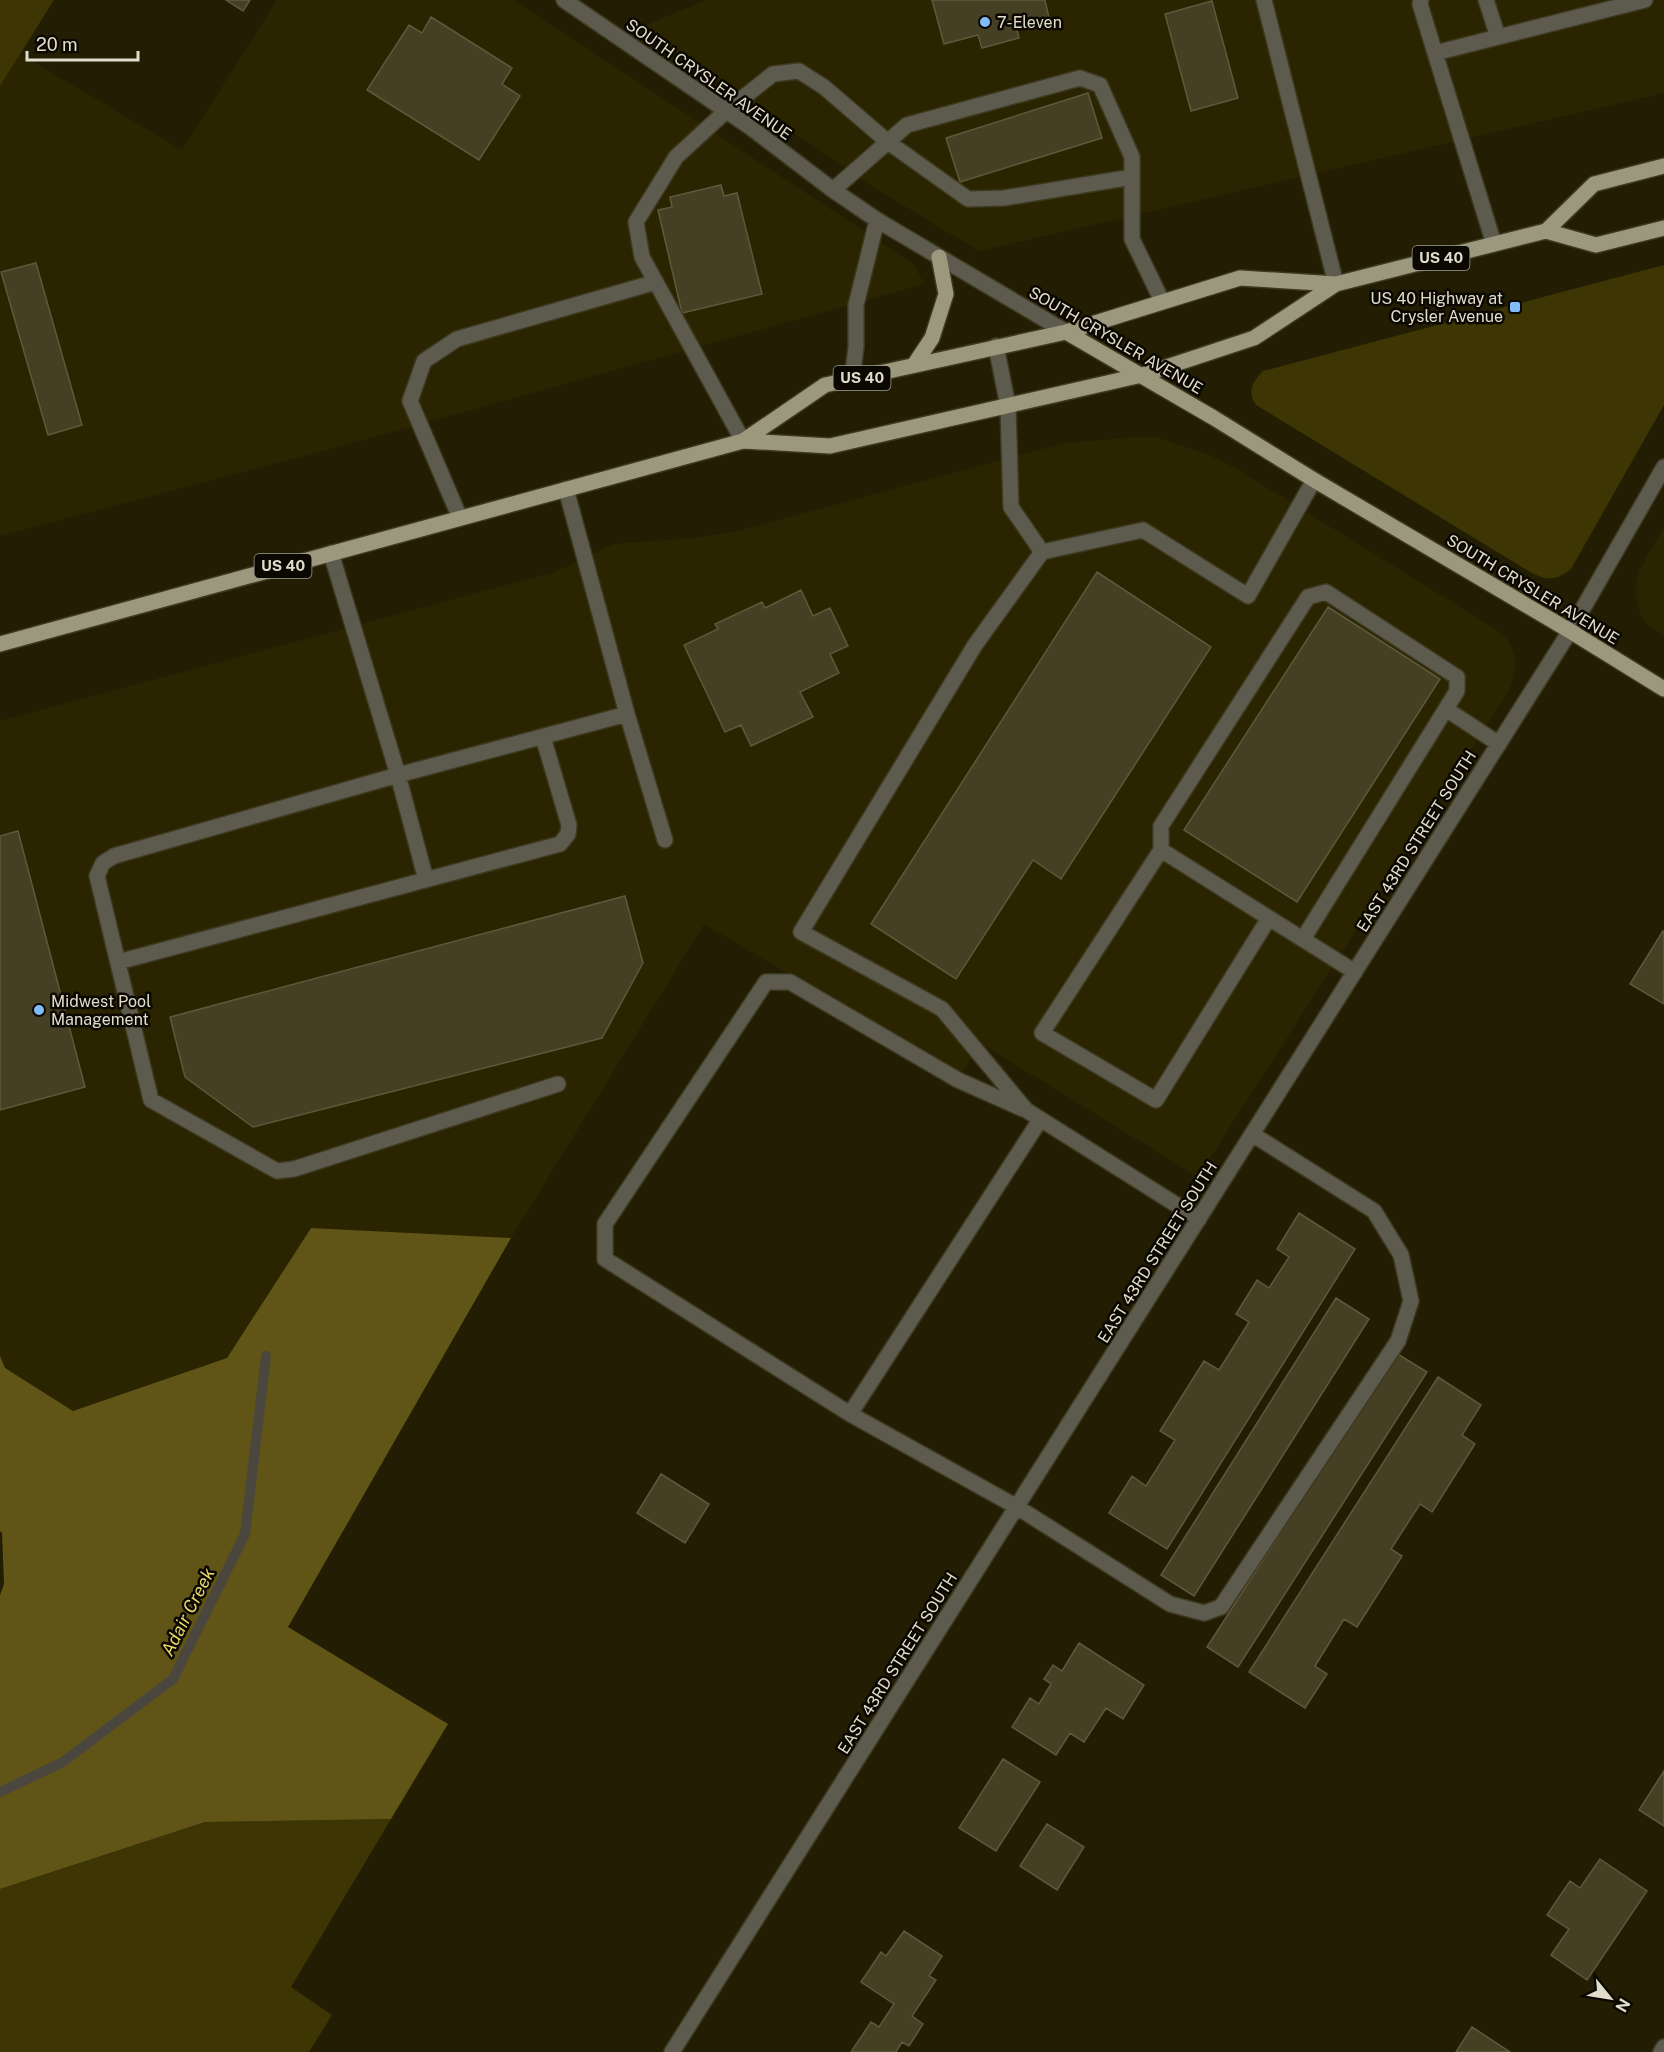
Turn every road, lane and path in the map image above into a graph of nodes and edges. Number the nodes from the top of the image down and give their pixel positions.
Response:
1 (564, 0) edge
2 (1264, 0) edge
3 (1421, 0) edge
4 (1486, 0) edge
5 (1645, 0) edge
6 (1498, 37) junction
7 (1435, 53) junction
8 (725, 112) junction
9 (888, 142) junction
10 (1664, 166) edge
11 (1132, 177) junction
12 (832, 190) junction
13 (877, 220) junction
14 (1664, 228) edge
15 (1546, 231) junction
16 (1494, 244) junction
17 (939, 257) junction
18 (656, 282) junction
19 (1336, 284) junction
20 (1162, 301) junction
21 (1066, 332) junction
22 (996, 346) junction
23 (914, 365) junction
24 (1142, 375) junction
25 (852, 380) junction
26 (1008, 406) junction
27 (743, 441) junction
28 (1664, 467) edge
29 (1314, 480) junction
30 (566, 489) junction
31 (460, 518) junction
32 (1042, 552) junction
33 (331, 554) junction
34 (1570, 631) junction
35 (0, 644) edge
36 (1664, 689) edge
37 (1446, 709) junction
38 (627, 714) junction
39 (543, 737) junction
40 (1499, 744) junction
41 (398, 775) junction
42 (665, 840) dead end
43 (1161, 850) junction
44 (426, 880) junction
45 (1269, 918) junction
46 (1303, 939) junction
47 (118, 962) junction
48 (1355, 972) junction
49 (558, 1084) dead end
50 (1026, 1110) junction
51 (1040, 1119) junction
52 (1252, 1134) junction
53 (1199, 1219) junction
54 (850, 1414) junction
55 (1017, 1507) junction
56 (1664, 2047) edge
57 (672, 2052) edge
58 (1661, 2052) edge

1 - 8 street, SOUTH CRYSLER AVENUE
2 - 19 street
3 - 7 street
4 - 6 street
5 - 6 street
6 - 7 street
7 - 16 street
8 - 9 street
8 - 12 street, SOUTH CRYSLER AVENUE
8 - 18 street
9 - 11 street
9 - 11 street
9 - 12 street
10 - 15 main road
11 - 20 street
12 - 13 street, SOUTH CRYSLER AVENUE
13 - 17 street, SOUTH CRYSLER AVENUE
13 - 25 street
14 - 15 main road, US 40
15 - 16 main road, US 40
16 - 19 main road, US 40
17 - 21 street, SOUTH CRYSLER AVENUE
17 - 23 main road
18 - 27 street
18 - 31 street
19 - 20 main road, US 40
19 - 24 main road, US 40
20 - 21 main road, US 40
21 - 22 main road, US 40
21 - 24 main road, SOUTH CRYSLER AVENUE
22 - 23 main road, US 40
22 - 26 street
23 - 25 main road, US 40
24 - 26 main road, US 40
24 - 29 main road, SOUTH CRYSLER AVENUE
25 - 27 main road, US 40
26 - 27 main road, US 40
26 - 32 street
27 - 30 main road, US 40
28 - 34 street, EAST 43RD STREET SOUTH
29 - 32 street
29 - 34 main road, SOUTH CRYSLER AVENUE
30 - 31 main road, US 40
30 - 38 street
31 - 33 main road, US 40
32 - 50 street
33 - 35 main road, US 40
33 - 41 street
34 - 36 main road, SOUTH CRYSLER AVENUE
34 - 40 street, EAST 43RD STREET SOUTH
37 - 40 street
37 - 43 street
37 - 46 street
38 - 39 street
38 - 42 street
39 - 41 street
39 - 44 street
40 - 48 street, EAST 43RD STREET SOUTH
41 - 44 street
41 - 47 street
43 - 45 street
43 - 45 street
44 - 47 street
45 - 46 street
46 - 48 street
47 - 49 street
48 - 52 street, EAST 43RD STREET SOUTH
50 - 51 street
50 - 54 street
51 - 53 street
51 - 54 street
52 - 53 street, EAST 43RD STREET SOUTH
52 - 55 street
53 - 55 street, EAST 43RD STREET SOUTH
54 - 55 street
55 - 57 street, EAST 43RD STREET SOUTH
56 - 58 street

